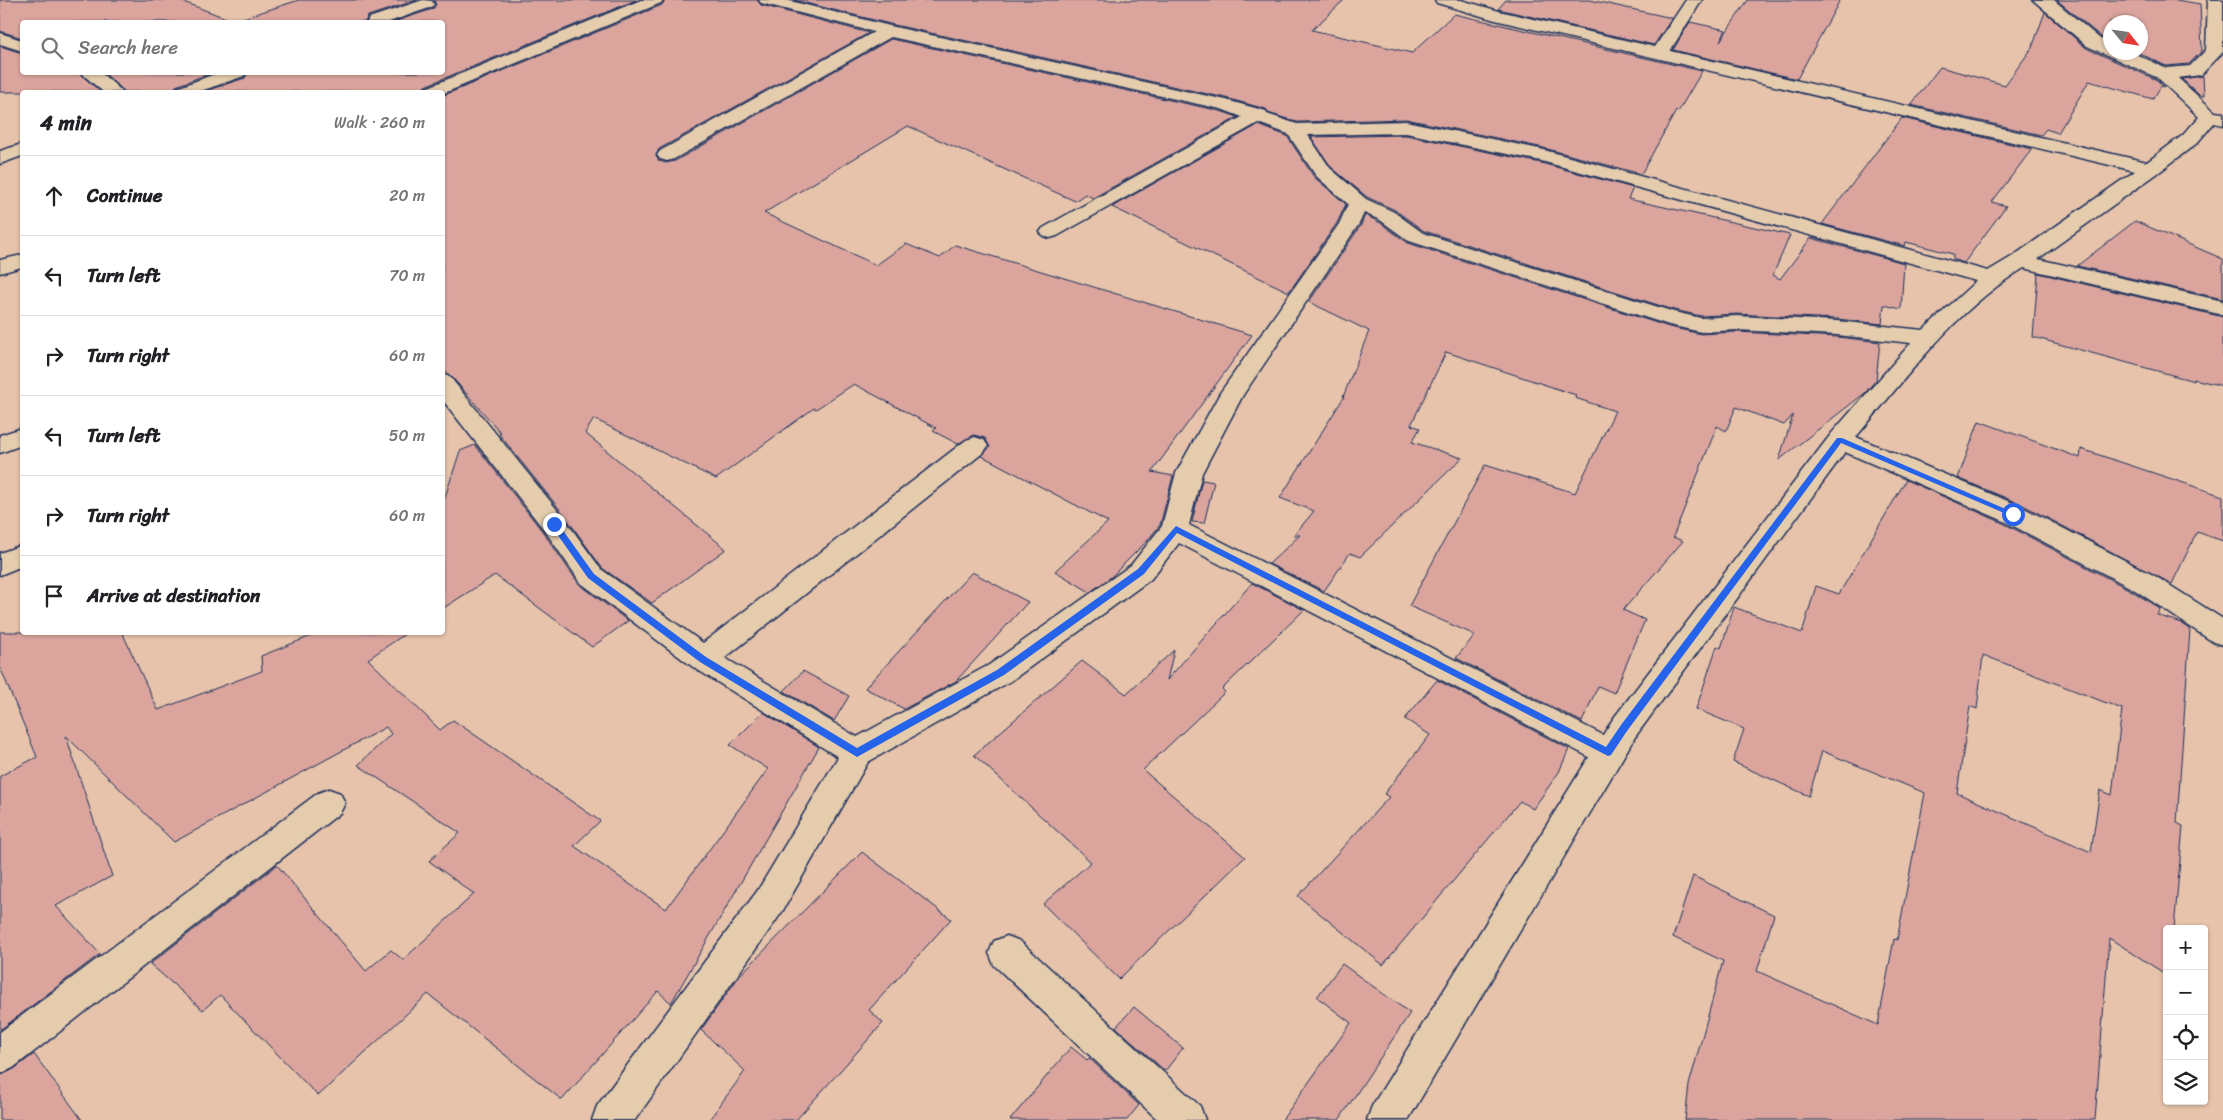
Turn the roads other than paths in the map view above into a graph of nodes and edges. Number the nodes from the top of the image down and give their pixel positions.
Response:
1 (655, 0) edge
2 (767, 0) edge
3 (1443, 0) edge
4 (1694, 0) edge
5 (2040, 0) edge
6 (2216, 0) edge
7 (426, 4) dead end
8 (381, 20) edge
9 (889, 30) junction
10 (0, 38) edge
11 (20, 45) edge
12 (2103, 47) edge
13 (1659, 54) junction
14 (2133, 60) edge
15 (2164, 74) junction
16 (92, 75) edge
17 (230, 75) edge
18 (111, 90) edge
19 (188, 90) edge
20 (437, 90) edge
21 (1259, 115) junction
22 (2216, 118) edge
23 (1295, 130) junction
24 (20, 151) edge
25 (667, 155) dead end
26 (0, 158) edge
27 (2152, 169) junction
28 (1359, 203) junction
29 (1050, 232) dead end
30 (2021, 261) junction
31 (20, 262) edge
32 (0, 267) edge
33 (1991, 279) junction
34 (2223, 308) edge
35 (1928, 338) junction
36 (445, 386) edge
37 (20, 437) edge
38 (1840, 440) junction
39 (0, 444) edge
40 (975, 446) dead end
41 (1176, 529) junction
42 (20, 556) edge
43 (0, 565) edge
44 (2223, 634) edge
45 (703, 659) junction
46 (1608, 752) junction
47 (857, 753) junction
48 (329, 803) dead end
49 (1007, 953) dead end
50 (0, 1055) edge
51 (611, 1120) edge
52 (1186, 1120) edge
53 (1386, 1120) edge

1 - 20 street
2 - 9 street
3 - 13 street
4 - 13 street
5 - 12 street
6 - 15 street
7 - 8 street
9 - 21 street
9 - 25 street
10 - 11 street
13 - 27 street
14 - 15 street
15 - 22 street
16 - 18 street
17 - 19 street
21 - 23 street
21 - 29 street
22 - 27 street
23 - 28 street
23 - 33 street
24 - 26 street
27 - 30 street
28 - 35 street
28 - 41 street
30 - 33 street
30 - 34 street
31 - 32 street
33 - 35 street
35 - 38 street
36 - 45 street
37 - 39 street
38 - 44 street
38 - 46 street
40 - 45 street
41 - 46 street
41 - 47 street
42 - 43 street
45 - 47 street
46 - 53 street
47 - 51 street
48 - 50 street
49 - 52 street

